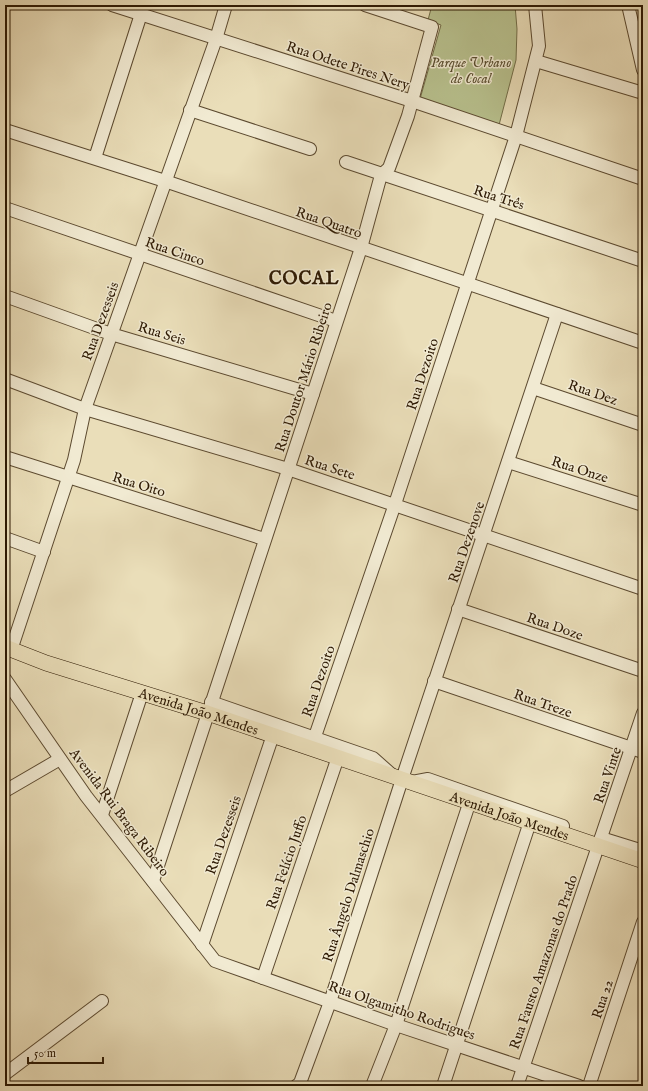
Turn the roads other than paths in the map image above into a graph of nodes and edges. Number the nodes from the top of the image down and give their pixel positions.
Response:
1 (112, 5) edge
2 (226, 5) edge
3 (364, 5) edge
4 (535, 5) edge
5 (628, 5) edge
6 (141, 14) junction
7 (216, 38) junction
8 (536, 61) junction
9 (643, 70) edge
10 (643, 93) edge
11 (412, 101) junction
12 (190, 110) junction
13 (5, 130) edge
14 (516, 136) junction
15 (310, 149) dead end
16 (95, 158) junction
17 (346, 162) dead end
18 (381, 174) junction
19 (643, 179) edge
20 (165, 181) junction
21 (5, 208) edge
22 (492, 211) junction
23 (361, 248) junction
24 (140, 255) junction
25 (643, 261) edge
26 (467, 283) junction
27 (5, 296) edge
28 (557, 314) junction
29 (336, 321) junction
30 (111, 334) junction
31 (643, 343) edge
32 (5, 379) edge
33 (533, 388) junction
34 (313, 394) junction
35 (85, 409) junction
36 (643, 425) edge
37 (5, 457) edge
38 (508, 462) junction
39 (288, 469) junction
40 (68, 478) junction
41 (395, 504) junction
42 (643, 506) edge
43 (484, 535) junction
44 (5, 538) edge
45 (264, 539) junction
46 (44, 552) junction
47 (643, 589) edge
48 (458, 609) junction
49 (8, 648) edge
50 (643, 671) edge
51 (5, 679) edge
52 (434, 682) junction
53 (142, 693) junction
54 (209, 707) junction
55 (643, 712) edge
56 (273, 735) junction
57 (313, 743) junction
58 (638, 750) edge
59 (338, 757) junction
60 (60, 759) junction
61 (402, 779) junction
62 (5, 791) edge
63 (470, 801) junction
64 (102, 815) junction
65 (530, 822) junction
66 (583, 842) junction
67 (600, 843) junction
68 (643, 851) edge
69 (643, 861) edge
70 (153, 881) junction
71 (643, 922) edge
72 (202, 945) junction
73 (215, 961) joint
74 (263, 978) junction
75 (102, 1001) dead end
76 (330, 1002) junction
77 (396, 1025) junction
78 (457, 1044) junction
79 (524, 1066) junction
80 (5, 1074) edge
81 (299, 1085) edge
82 (372, 1086) edge
83 (443, 1086) edge
84 (517, 1086) edge
85 (579, 1086) edge
86 (589, 1086) edge

1 - 6 street, Rua Odete Pires Nery
2 - 7 street, Rua Dezesseis
3 - 11 street, Rua Doutor Mário Ribeiro
4 - 8 street, Rua Dezoito
5 - 9 street
6 - 7 street, Rua Odete Pires Nery
6 - 16 street
7 - 11 street, Rua Odete Pires Nery
7 - 12 street, Rua Dezesseis
8 - 10 street
8 - 14 street, Rua Dezoito
11 - 14 street, Rua Odete Pires Nery
11 - 18 street, Rua Doutor Mário Ribeiro
12 - 15 street
12 - 20 street, Rua Dezesseis
13 - 16 street, Rua Quatro
14 - 19 street, Rua Odete Pires Nery
14 - 22 street, Rua Dezoito
16 - 20 street, Rua Quatro
17 - 18 street, Rua Três
18 - 22 street, Rua Três
18 - 23 street, Rua Doutor Mário Ribeiro
20 - 23 street, Rua Quatro
20 - 24 street, Rua Dezesseis
21 - 24 street, Rua Cinco
22 - 25 street, Rua Três
22 - 26 street, Rua Dezoito
23 - 26 street, Rua Quatro
23 - 29 street, Rua Doutor Mário Ribeiro
24 - 29 street, Rua Cinco
24 - 30 street, Rua Dezesseis
26 - 28 street, Rua Quatro
26 - 41 street, Rua Dezoito
27 - 30 street, Rua Seis
28 - 31 street, Rua Quatro
28 - 33 street, Rua Dezenove
29 - 34 street, Rua Doutor Mário Ribeiro
30 - 34 street, Rua Seis
30 - 35 street, Rua Dezesseis
32 - 35 street, Rua Sete
33 - 36 street, Rua Dez
33 - 38 street, Rua Dezenove
34 - 39 street, Rua Doutor Mário Ribeiro
35 - 39 street, Rua Sete
35 - 40 street, Rua Dezesseis
37 - 40 street, Rua Oito
38 - 42 street, Rua Onze
38 - 43 street, Rua Dezenove
39 - 41 street, Rua Sete
39 - 45 street, Rua Doutor Mário Ribeiro
40 - 45 street, Rua Oito
40 - 46 street, Rua Dezesseis
41 - 43 street, Rua Sete
41 - 57 street, Rua Dezoito
43 - 47 street, Rua Sete
43 - 48 street, Rua Dezenove
44 - 46 street
45 - 54 street, Rua Doutor Mário Ribeiro
46 - 49 street, Rua Dezesseis
48 - 50 street, Rua Doze
48 - 52 street, Rua Dezenove
49 - 53 main road, Avenida João Mendes
51 - 60 street, Avenida Rui Braga Ribeiro
52 - 58 street, Rua Treze
52 - 61 street, Rua Dezenove
53 - 54 main road, Avenida João Mendes
53 - 64 street
54 - 56 main road, Avenida João Mendes
54 - 57 street, Avenida João Mendes
54 - 70 street, Rua Doutor Mário Ribeiro
55 - 58 street, Rua Vinte
56 - 57 main road, Avenida João Mendes
56 - 72 street, Rua Dezesseis
57 - 59 main road, Avenida João Mendes
57 - 61 street, Avenida João Mendes
58 - 67 street, Rua Vinte
59 - 61 main road, Avenida João Mendes
59 - 74 street, Rua Felício Juffo
60 - 62 street
60 - 64 street, Avenida Rui Braga Ribeiro
61 - 63 main road, Avenida João Mendes
61 - 66 street, Avenida João Mendes
61 - 76 street, Rua Ângelo Dalmaschio
63 - 65 main road, Avenida João Mendes
63 - 77 street
64 - 70 street, Avenida Rui Braga Ribeiro
65 - 66 main road, Avenida João Mendes
65 - 78 street
66 - 67 main road, Avenida João Mendes
67 - 68 street, Avenida João Mendes
67 - 69 main road, Avenida João Mendes
67 - 79 street, Rua Fausto Amazonas do Prado
70 - 72 street, Avenida Rui Braga Ribeiro
71 - 86 street, Rua 22
72 - 73 street, Avenida Rui Braga Ribeiro
73 - 74 street, Rua Olgamitho Rodrigues
74 - 76 street, Rua Olgamitho Rodrigues
75 - 80 street
76 - 77 street, Rua Olgamitho Rodrigues
76 - 81 street, Rua Ângelo Dalmaschio
77 - 78 street, Rua Olgamitho Rodrigues
77 - 82 street
78 - 79 street, Rua Olgamitho Rodrigues
78 - 83 street
79 - 84 street, Rua Fausto Amazonas do Prado
79 - 85 street, Rua Olgamitho Rodrigues

